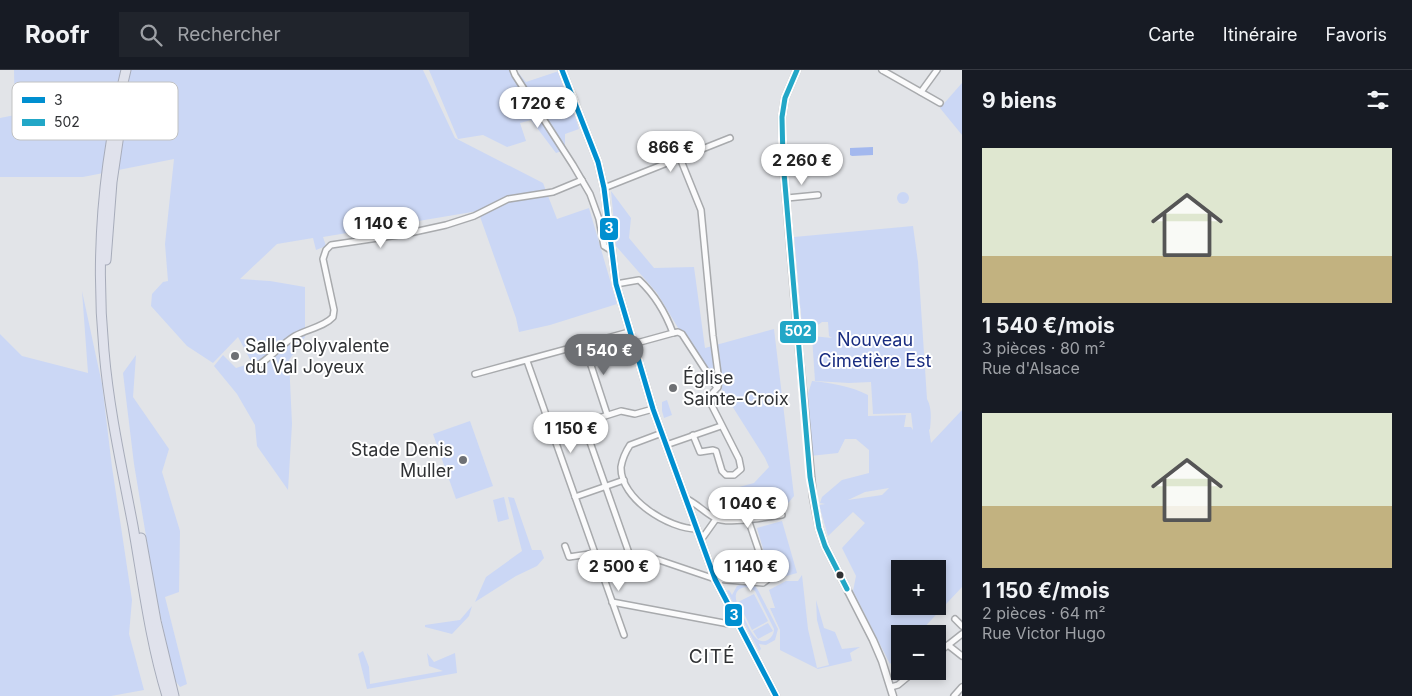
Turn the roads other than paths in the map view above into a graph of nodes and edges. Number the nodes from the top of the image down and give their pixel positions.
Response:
1 (513, 70) edge
2 (562, 70) edge
3 (796, 70) edge
4 (882, 70) edge
5 (937, 70) edge
6 (921, 92) junction
7 (940, 103) dead end
8 (730, 138) dead end
9 (111, 140) edge
10 (117, 140) edge
11 (680, 158) junction
12 (582, 180) junction
13 (604, 188) junction
14 (818, 195) dead end
15 (787, 198) junction
16 (612, 251) junction
17 (616, 284) junction
18 (629, 332) junction
19 (673, 334) junction
20 (584, 344) junction
21 (633, 344) junction
22 (527, 361) junction
23 (255, 367) dead end
24 (475, 374) dead end
25 (717, 388) junction
26 (653, 409) junction
27 (607, 414) junction
28 (721, 426) junction
29 (662, 433) junction
30 (694, 435) junction
31 (666, 445) junction
32 (624, 480) junction
33 (605, 486) junction
34 (575, 497) junction
35 (685, 498) junction
36 (782, 515) dead end
37 (716, 519) junction
38 (748, 519) junction
39 (697, 529) junction
40 (701, 540) junction
41 (565, 546) dead end
42 (596, 554) junction
43 (630, 556) junction
44 (715, 578) junction
45 (612, 602) junction
46 (955, 619) dead end
47 (738, 623) junction
48 (962, 626) edge
49 (962, 634) edge
50 (624, 635) dead end
51 (948, 645) joint
52 (962, 656) edge
53 (904, 680) edge
54 (891, 687) junction
55 (962, 687) edge
56 (169, 692) edge
57 (776, 696) edge
58 (893, 696) edge
59 (954, 696) edge

1 - 12 street
2 - 13 street
3 - 15 street
4 - 6 street
5 - 6 street
6 - 7 street
8 - 11 street
9 - 56 highway
10 - 56 highway
11 - 13 street
11 - 25 street
12 - 16 street
12 - 23 street
13 - 16 street
14 - 15 street
15 - 54 street
16 - 17 street
17 - 18 street
17 - 19 street
18 - 20 street
18 - 21 street
19 - 21 street
19 - 25 street
20 - 22 street
20 - 27 street
21 - 26 street
22 - 24 street
22 - 34 street
25 - 28 street
26 - 27 street
26 - 29 street
27 - 33 street
28 - 30 street
28 - 30 street
29 - 31 street
29 - 32 street
30 - 31 street
31 - 35 street
32 - 33 street
32 - 39 street
33 - 34 street
33 - 43 street
34 - 42 street
35 - 37 street
35 - 39 street
36 - 38 street
37 - 38 street
37 - 40 street
38 - 44 street
39 - 40 street
40 - 44 street
41 - 42 street
42 - 43 street
42 - 45 street
43 - 44 street
44 - 47 street
45 - 47 street
45 - 50 street
46 - 48 street
47 - 57 street
49 - 51 street
51 - 52 street
53 - 54 street
54 - 58 street
55 - 59 street

